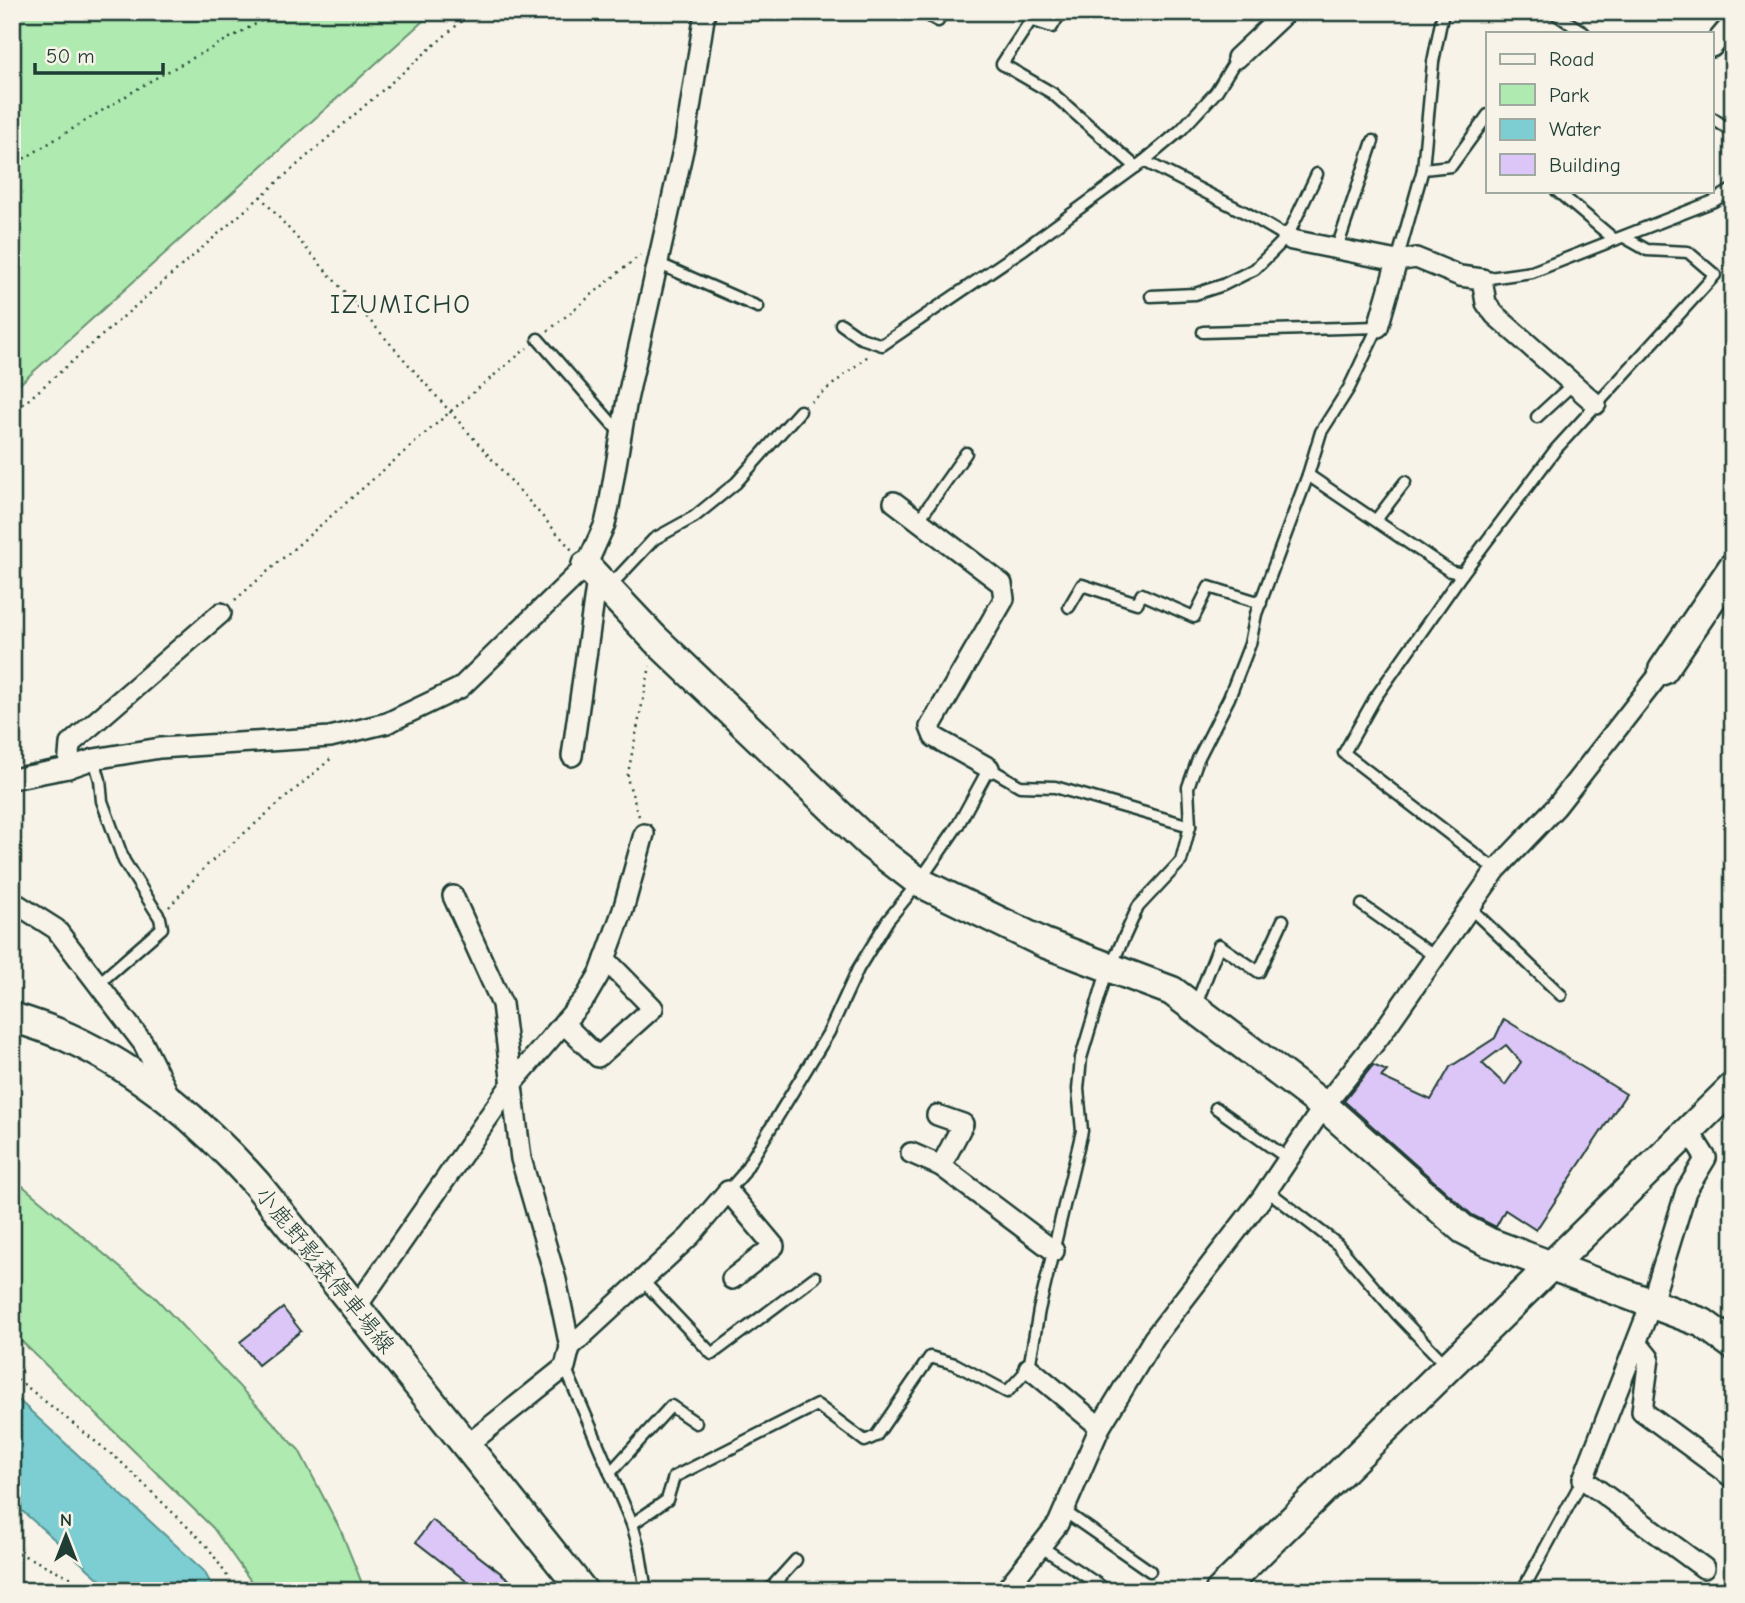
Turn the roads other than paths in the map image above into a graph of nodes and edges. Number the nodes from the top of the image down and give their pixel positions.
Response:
1 (705, 12) edge
2 (922, 12) edge
3 (1061, 12) edge
4 (1286, 12) edge
5 (1443, 12) edge
6 (1553, 12) edge
7 (938, 21) dead end
8 (1733, 22) edge
9 (1583, 32) edge
10 (1714, 45) edge
11 (1237, 58) joint
12 (1486, 118) edge
13 (1714, 119) edge
14 (1733, 132) edge
15 (1373, 141) dead end
16 (1140, 164) junction
17 (1423, 169) junction
18 (1317, 174) dead end
19 (1733, 189) edge
20 (1558, 192) edge
21 (1287, 237) junction
22 (1620, 238) junction
23 (1337, 248) junction
24 (1397, 261) junction
25 (657, 263) junction
26 (1482, 279) junction
27 (1151, 296) dead end
28 (758, 307) dead end
29 (841, 324) dead end
30 (1378, 327) junction
31 (1203, 332) dead end
32 (538, 339) road end
33 (1573, 384) junction
34 (1596, 404) junction
35 (800, 411) road end
36 (1537, 417) dead end
37 (622, 435) junction
38 (966, 453) dead end
39 (1308, 475) junction
40 (1405, 482) dead end
41 (894, 502) dead end
42 (1376, 520) junction
43 (918, 521) junction
44 (1733, 567) edge
45 (1462, 573) junction
46 (597, 578) junction
47 (1261, 603) junction
48 (1069, 607) dead end
49 (221, 613) road end
50 (1663, 670) joint
51 (572, 756) dead end
52 (94, 759) junction
53 (68, 768) junction
54 (989, 768) junction
55 (12, 779) edge
56 (1190, 826) junction
57 (644, 834) road end
58 (1496, 870) junction
59 (919, 882) junction
60 (453, 895) dead end
61 (12, 901) edge
62 (1362, 905) dead end
63 (1468, 907) junction
64 (1283, 920) dead end
65 (1434, 957) junction
66 (605, 959) junction
67 (1110, 968) junction
68 (98, 984) junction
69 (1561, 995) dead end
70 (1194, 1008) junction
71 (12, 1017) edge
72 (563, 1023) junction
73 (513, 1082) junction
74 (1733, 1087) edge
75 (172, 1100) junction
76 (1324, 1105) junction
77 (1216, 1108) dead end
78 (937, 1115) dead end
79 (1689, 1132) junction
80 (911, 1153) dead end
81 (1287, 1158) junction
82 (941, 1167) junction
83 (1267, 1190) junction
84 (728, 1191) junction
85 (1054, 1251) junction
86 (1550, 1265) junction
87 (815, 1276) dead end
88 (732, 1279) dead end
89 (642, 1280) junction
90 (1652, 1302) junction
91 (355, 1309) junction
92 (1637, 1343) junction
93 (1733, 1345) edge
94 (570, 1347) junction
95 (565, 1367) junction
96 (1447, 1367) junction
97 (1029, 1368) junction
98 (696, 1423) dead end
99 (1100, 1427) junction
100 (466, 1446) junction
101 (610, 1473) junction
102 (1733, 1478) edge
103 (1583, 1479) junction
104 (1064, 1511) junction
105 (632, 1524) junction
106 (1040, 1546) junction
107 (796, 1560) dead end
108 (1704, 1568) dead end
109 (1150, 1571) dead end
110 (583, 1591) edge
111 (646, 1591) edge
112 (768, 1591) edge
113 (1005, 1591) edge
114 (1108, 1591) edge
115 (1220, 1591) edge
116 (1522, 1591) edge

1 - 25 street
2 - 7 lane
3 - 16 lane
4 - 11 street
5 - 17 lane
6 - 9 lane
8 - 10 street
11 - 16 lane
12 - 17 lane
13 - 14 lane
15 - 23 lane
16 - 21 lane
16 - 29 lane
17 - 24 lane
18 - 21 lane
19 - 22 lane
20 - 22 lane
21 - 23 street
21 - 27 lane
22 - 26 lane
22 - 34 lane
23 - 24 street
24 - 26 street
24 - 30 street
25 - 28 lane
25 - 37 street
26 - 33 street
30 - 31 lane
30 - 39 lane
32 - 37 lane
33 - 34 street
33 - 36 lane
34 - 45 lane
35 - 46 lane
37 - 46 street
38 - 43 lane
39 - 42 lane
39 - 47 lane
40 - 42 lane
41 - 43 street
42 - 45 lane
43 - 54 street
44 - 50 street
45 - 58 lane
46 - 51 street
46 - 52 street
46 - 59 street
47 - 48 lane
47 - 56 lane
49 - 53 street
50 - 58 street
52 - 53 street
52 - 68 lane
53 - 55 street
54 - 56 lane
54 - 59 lane
56 - 67 lane
57 - 66 street
58 - 63 street
59 - 67 street
59 - 84 lane
60 - 73 street
61 - 68 street
62 - 65 lane
63 - 65 street
63 - 69 lane
64 - 70 lane
65 - 76 street
66 - 72 street
66 - 72 street
67 - 70 street
67 - 85 lane
68 - 75 street
70 - 76 street
71 - 75 street, 小鹿野影森停車場線
72 - 73 street
73 - 91 street
73 - 94 street
74 - 79 street
75 - 91 street, 小鹿野影森停車場線
76 - 81 street
76 - 86 street
77 - 81 lane
78 - 82 street
79 - 86 street
79 - 90 street
80 - 82 street
81 - 83 street
82 - 85 street
83 - 96 lane
83 - 99 street
84 - 88 street
84 - 89 street
85 - 97 lane
86 - 90 street
86 - 96 street
87 - 89 lane
89 - 94 street
90 - 92 street
90 - 93 street
91 - 100 street, 小鹿野影森停車場線
92 - 102 street
92 - 103 street
94 - 95 street
95 - 100 street
95 - 101 lane
96 - 115 street
97 - 99 street
97 - 105 lane
98 - 101 lane
99 - 104 street
100 - 110 street, 小鹿野影森停車場線
101 - 105 lane
103 - 108 street
103 - 116 lane
104 - 106 street
104 - 109 lane
105 - 111 lane
106 - 113 street
106 - 114 lane
107 - 112 lane

